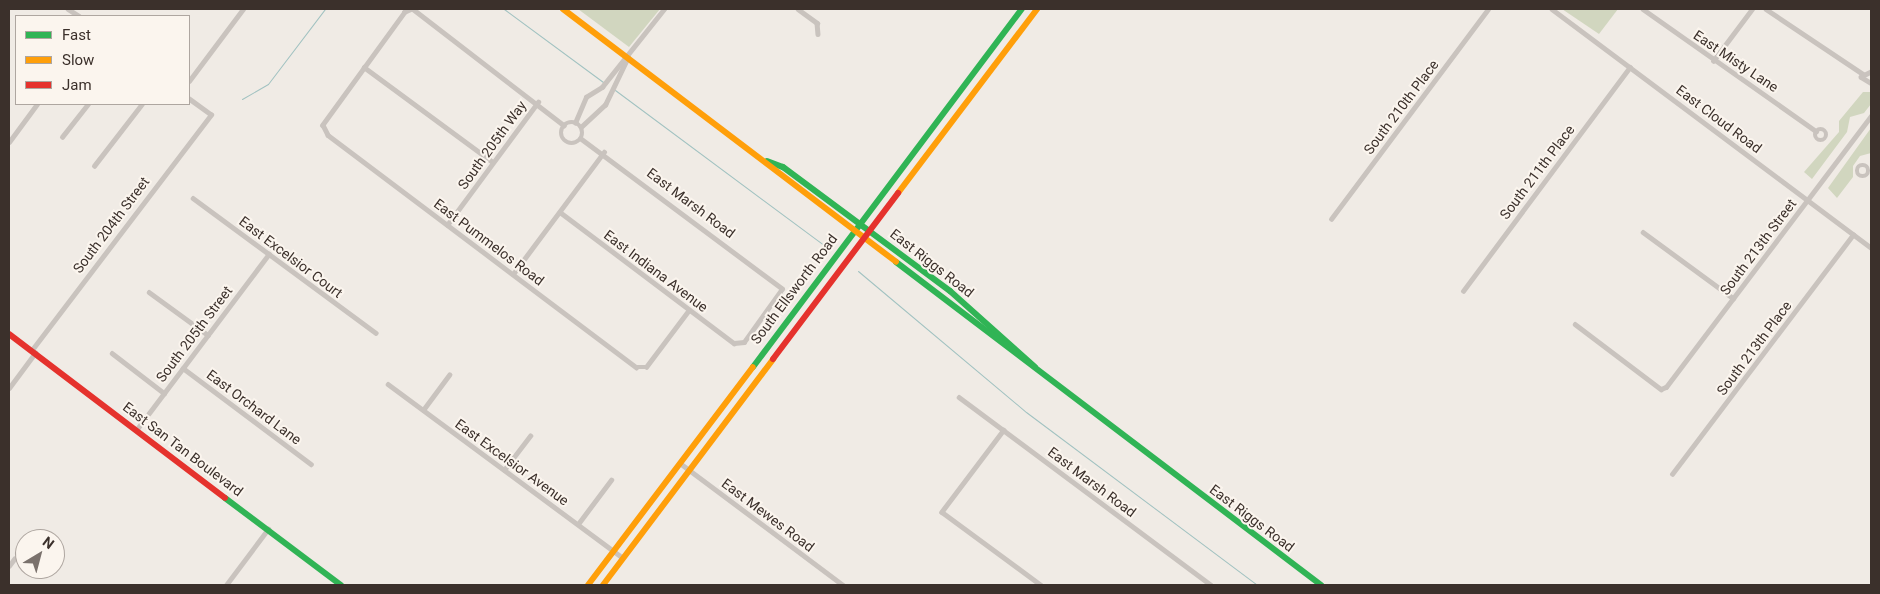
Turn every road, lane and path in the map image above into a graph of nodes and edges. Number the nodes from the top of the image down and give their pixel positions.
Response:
1 (243, 9) edge
2 (563, 9) edge
3 (664, 9) edge
4 (798, 9) edge
5 (1022, 9) edge
6 (1038, 9) edge
7 (1488, 9) edge
8 (1552, 9) edge
9 (1643, 9) edge
10 (1752, 9) edge
11 (1766, 9) edge
12 (818, 34) dead end
13 (628, 57) junction
14 (1713, 61) junction
15 (364, 66) junction
16 (1630, 67) junction
17 (1871, 72) edge
18 (1862, 74) junction
19 (190, 80) edge
20 (1871, 82) edge
21 (190, 100) edge
22 (538, 102) junction
23 (36, 105) edge
24 (87, 105) edge
25 (141, 105) edge
26 (1871, 116) edge
27 (576, 123) junction
28 (564, 126) junction
29 (581, 127) junction
30 (1816, 132) dead end
31 (62, 137) dead end
32 (581, 139) junction
33 (9, 142) edge
34 (604, 152) junction
35 (767, 161) junction
36 (493, 162) junction
37 (94, 166) dead end
38 (193, 198) dead end
39 (1808, 200) junction
40 (560, 212) junction
41 (1331, 219) dead end
42 (859, 224) junction
43 (448, 225) junction
44 (853, 232) junction
45 (1643, 232) dead end
46 (871, 233) junction
47 (1853, 235) junction
48 (865, 240) junction
49 (1871, 248) edge
50 (268, 254) junction
51 (513, 274) junction
52 (1463, 291) dead end
53 (150, 292) dead end
54 (1733, 298) junction
55 (689, 310) junction
56 (1575, 324) dead end
57 (376, 333) dead end
58 (9, 334) edge
59 (208, 335) junction
60 (740, 344) joint
61 (33, 352) junction
62 (112, 353) dead end
63 (183, 368) junction
64 (449, 375) dead end
65 (388, 384) dead end
66 (9, 388) edge
67 (164, 393) junction
68 (959, 397) dead end
69 (1072, 399) junction
70 (423, 410) junction
71 (137, 429) junction
72 (1004, 430) junction
73 (530, 436) dead end
74 (680, 463) junction
75 (311, 464) dead end
76 (504, 470) junction
77 (690, 470) junction
78 (1672, 474) dead end
79 (611, 480) dead end
80 (578, 524) junction
81 (268, 529) junction
82 (614, 551) junction
83 (623, 558) junction
84 (14, 559) dead end
85 (9, 566) edge
86 (226, 585) edge
87 (340, 585) edge
88 (588, 585) edge
89 (603, 585) edge
90 (843, 585) edge
91 (1040, 585) edge
92 (1211, 585) edge
93 (1321, 585) edge

1 - 19 street
2 - 13 main road, East Riggs Road
3 - 13 street
4 - 12 street
5 - 42 main road, South Ellsworth Road
6 - 46 main road, South Ellsworth Road
7 - 41 street, South 210th Place
8 - 16 street, East Cloud Road
9 - 14 street, East Misty Lane
10 - 14 street
11 - 18 street
13 - 27 street
13 - 29 street
13 - 35 main road, East Riggs Road
14 - 30 street, East Misty Lane
15 - 22 street, East Marsh Road
15 - 36 street
15 - 43 street, East Pummelos Road
16 - 39 street, East Cloud Road
16 - 52 street, South 211th Place
17 - 18 street
18 - 20 street
21 - 61 street, South 204th Street
22 - 28 street, East Marsh Road
22 - 36 street, South 205th Way
23 - 33 street
24 - 31 street
25 - 37 street
26 - 39 street, South 213th Street
27 - 28 street
27 - 29 street
28 - 32 street, East Marsh Road
29 - 32 street
32 - 34 street, East Marsh Road
34 - 40 street
34 - 60 street, East Marsh Road
35 - 42 main road, East Riggs Road
35 - 44 main road, East Riggs Road
36 - 43 street, South 205th Way
38 - 50 street, East Excelsior Court
39 - 47 street, East Cloud Road
39 - 54 street, South 213th Street
40 - 51 street
40 - 55 street, East Indiana Avenue
42 - 44 main road, South Ellsworth Road
42 - 46 main road, East Riggs Road
43 - 51 street, East Pummelos Road
44 - 48 main road, East Riggs Road
44 - 74 main road, South Ellsworth Road
45 - 54 street
46 - 48 main road, South Ellsworth Road
46 - 69 main road, East Riggs Road
47 - 49 street, East Cloud Road
47 - 78 street, South 213th Place
48 - 69 main road, East Riggs Road
48 - 77 main road, South Ellsworth Road
50 - 57 street, East Excelsior Court
50 - 59 street, South 205th Street
51 - 55 street, East Pummelos Road
53 - 59 street
54 - 56 street, South 213th Street
55 - 60 street, East Indiana Avenue
58 - 61 main road, East San Tan Boulevard
59 - 63 street, South 205th Street
61 - 66 street, South 204th Street
61 - 71 main road, East San Tan Boulevard
62 - 67 street
63 - 67 street, South 205th Street
63 - 75 street, East Orchard Lane
64 - 70 street
65 - 70 street, East Excelsior Avenue
67 - 71 street, South 205th Street
68 - 72 street, East Marsh Road
69 - 93 main road, East Riggs Road
70 - 76 street, East Excelsior Avenue
71 - 81 main road, East San Tan Boulevard
72 - 91 street
72 - 92 street, East Marsh Road
73 - 76 street
74 - 77 street, East Mewes Road
74 - 82 main road, South Ellsworth Road
76 - 80 street, East Excelsior Avenue
77 - 83 main road, South Ellsworth Road
77 - 90 street, East Mewes Road
79 - 80 street
80 - 82 street, East Excelsior Avenue
81 - 86 street
81 - 87 main road, East San Tan Boulevard
82 - 83 street, East Excelsior Avenue
82 - 88 main road, South Ellsworth Road
83 - 89 main road, South Ellsworth Road
84 - 85 street

